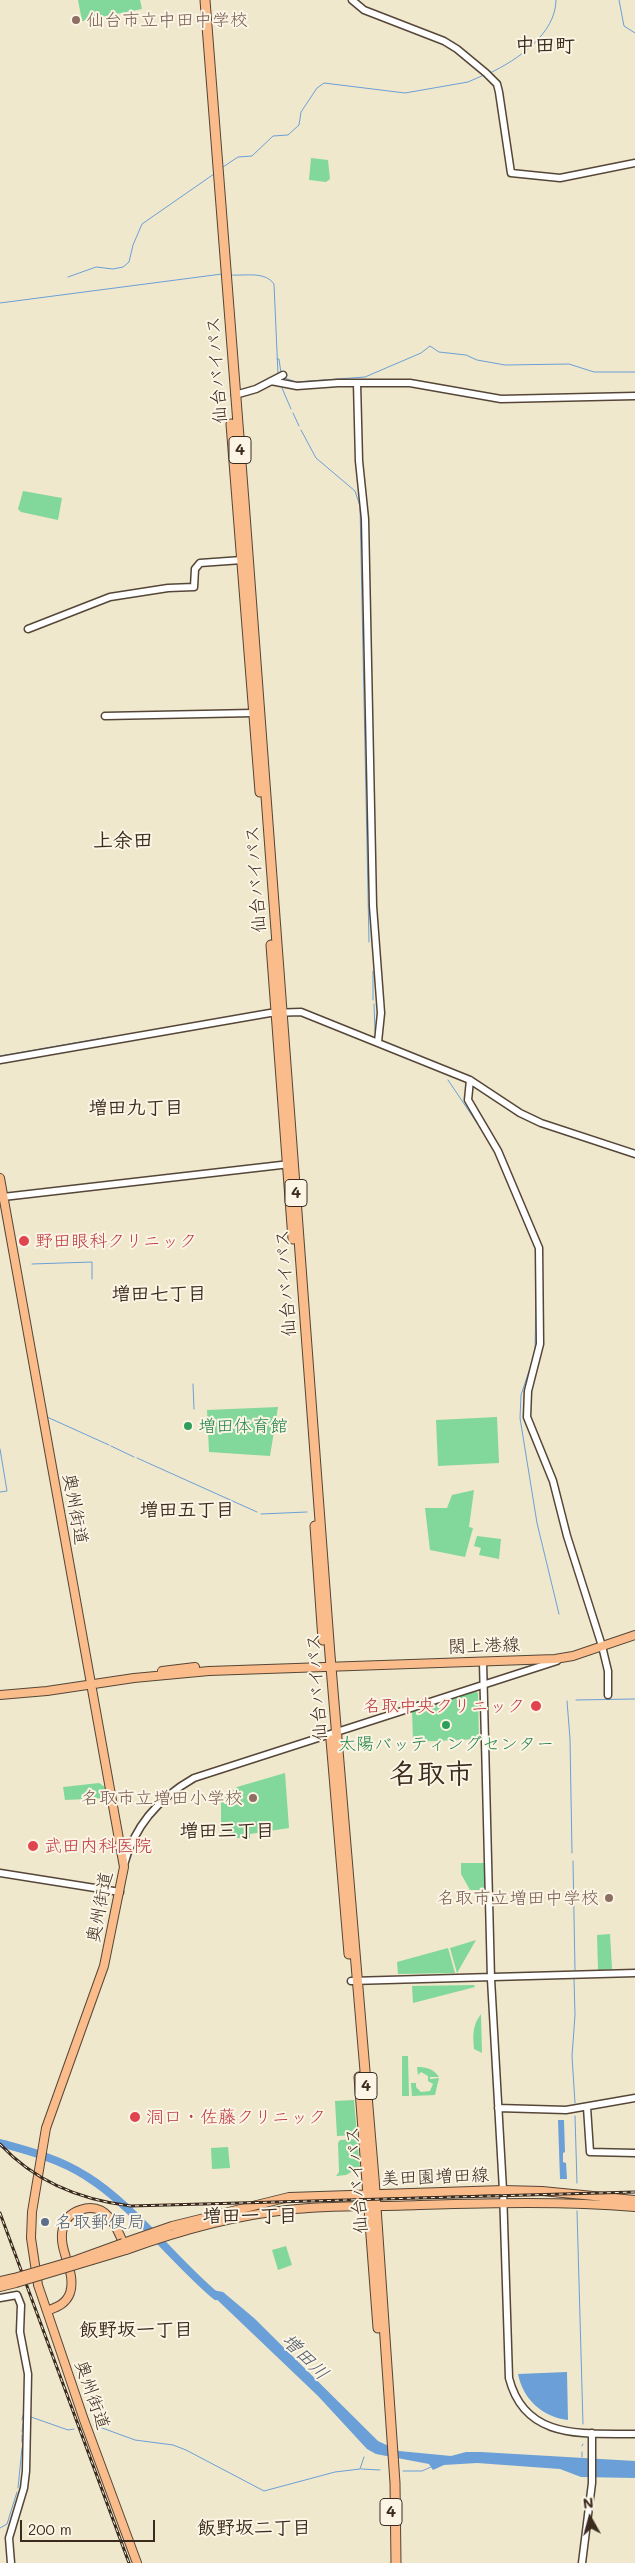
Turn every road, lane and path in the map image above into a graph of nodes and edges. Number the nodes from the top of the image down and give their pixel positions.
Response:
1 (200, 0) edge
2 (205, 0) edge
3 (352, 0) edge
4 (635, 163) edge
5 (215, 172) junction
6 (223, 274) junction
7 (357, 383) junction
8 (234, 395) junction
9 (635, 396) edge
10 (242, 560) junction
11 (28, 629) dead end
12 (253, 713) junction
13 (105, 716) dead end
14 (280, 1012) junction
15 (378, 1042) junction
16 (0, 1060) edge
17 (470, 1080) junction
18 (635, 1154) edge
19 (290, 1164) junction
20 (0, 1178) edge
21 (2, 1197) edge
22 (635, 1635) edge
23 (602, 1646) junction
24 (573, 1656) junction
25 (534, 1660) junction
26 (483, 1662) junction
27 (327, 1666) junction
28 (531, 1669) junction
29 (484, 1683) junction
30 (91, 1685) junction
31 (0, 1695) edge
32 (608, 1695) dead end
33 (334, 1732) junction
34 (131, 1844) junction
35 (121, 1848) junction
36 (124, 1867) junction
37 (0, 1873) edge
38 (120, 1892) junction
39 (635, 1973) edge
40 (491, 1979) junction
41 (354, 1981) junction
42 (635, 2098) edge
43 (587, 2107) junction
44 (498, 2108) junction
45 (635, 2153) edge
46 (503, 2190) junction
47 (372, 2193) junction
48 (635, 2200) edge
49 (503, 2202) junction
50 (635, 2206) edge
51 (373, 2207) junction
52 (124, 2246) junction
53 (0, 2281) edge
54 (15, 2281) junction
55 (0, 2287) edge
56 (0, 2298) edge
57 (47, 2311) junction
58 (592, 2433) junction
59 (635, 2434) edge
60 (390, 2461) junction
61 (11, 2563) edge
62 (137, 2563) edge
63 (390, 2563) edge
64 (396, 2563) edge
65 (582, 2563) edge

1 - 5 highway, 仙台バイパス / 4
2 - 5 highway, 仙台バイパス / 4
3 - 4 street
5 - 6 highway, 仙台バイパス / 4
6 - 8 highway, 仙台バイパス / 4
6 - 10 highway, 仙台バイパス / 4
7 - 8 street
7 - 9 street
7 - 15 street
8 - 14 highway, 仙台バイパス / 4
10 - 11 street
10 - 12 highway, 仙台バイパス / 4
12 - 13 street
12 - 14 highway, 仙台バイパス / 4
14 - 15 street
14 - 16 street
14 - 19 highway, 仙台バイパス / 4
15 - 17 street
17 - 18 street
17 - 23 street
19 - 21 street
19 - 27 highway, 仙台バイパス / 4
20 - 21 main road, 奥州街道
21 - 30 main road, 奥州街道
22 - 23 main road, 閖上港線
23 - 24 main road, 閖上港線
23 - 32 street
24 - 25 main road, 閖上港線
24 - 28 street
25 - 26 main road, 閖上港線
25 - 28 street
26 - 27 main road, 閖上港線
26 - 29 street
27 - 30 main road, 閖上港線
27 - 33 highway, 仙台バイパス / 4
28 - 29 street
29 - 33 street
29 - 40 street
30 - 31 main road, 閖上港線
30 - 35 main road, 奥州街道
33 - 34 street
33 - 41 highway, 仙台バイパス / 4
34 - 35 street
34 - 36 street
35 - 36 main road, 奥州街道
36 - 38 main road, 奥州街道
37 - 38 street
38 - 57 main road, 奥州街道
39 - 40 street
40 - 41 street
40 - 44 street
41 - 47 highway, 仙台バイパス / 4
42 - 43 street
43 - 44 street
43 - 45 street
44 - 46 street
46 - 47 main road, 美田園増田線
46 - 48 main road, 美田園増田線
46 - 49 street
47 - 51 highway, 仙台バイパス / 4
47 - 52 main road, 美田園増田線
49 - 50 main road, 美田園増田線
49 - 51 main road, 美田園増田線
49 - 58 street
51 - 52 main road, 美田園増田線
51 - 60 highway, 仙台バイパス / 4
52 - 54 main road, bridge
52 - 57 main road
53 - 54 main road
54 - 55 main road
56 - 61 street
57 - 62 main road, 奥州街道
58 - 59 street
58 - 65 street
60 - 63 highway, 仙台バイパス / 4
60 - 64 highway, 仙台バイパス / 4

